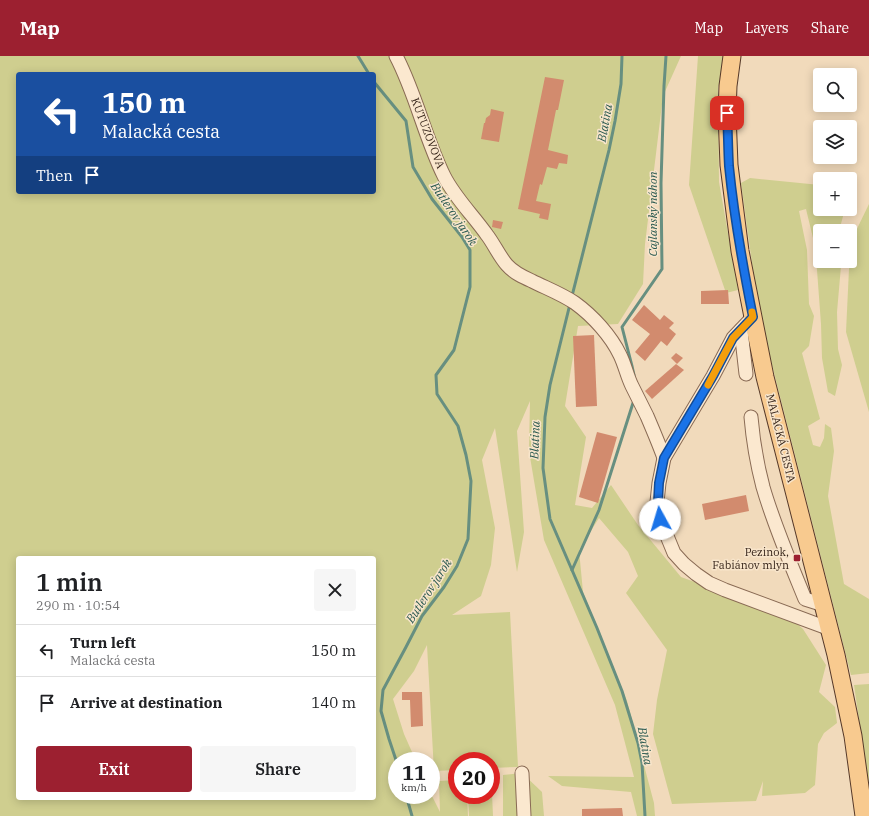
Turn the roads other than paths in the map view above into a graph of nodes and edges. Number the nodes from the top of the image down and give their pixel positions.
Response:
1 (396, 56) edge
2 (732, 56) edge
3 (753, 317) junction
4 (741, 330) junction
5 (746, 374) dead end
6 (751, 417) dead end
7 (664, 458) junction
8 (824, 605) junction
9 (830, 629) junction
10 (522, 773) dead end
11 (524, 816) edge
12 (864, 816) edge

1 - 7 lane, KUTUZOVOVA
2 - 3 main road, MALACKÁ CESTA
3 - 4 lane
3 - 8 main road, MALACKÁ CESTA
4 - 5 lane
4 - 7 lane
6 - 8 lane
7 - 9 lane
8 - 9 main road, MALACKÁ CESTA
9 - 12 main road, MALACKÁ CESTA
10 - 11 lane

